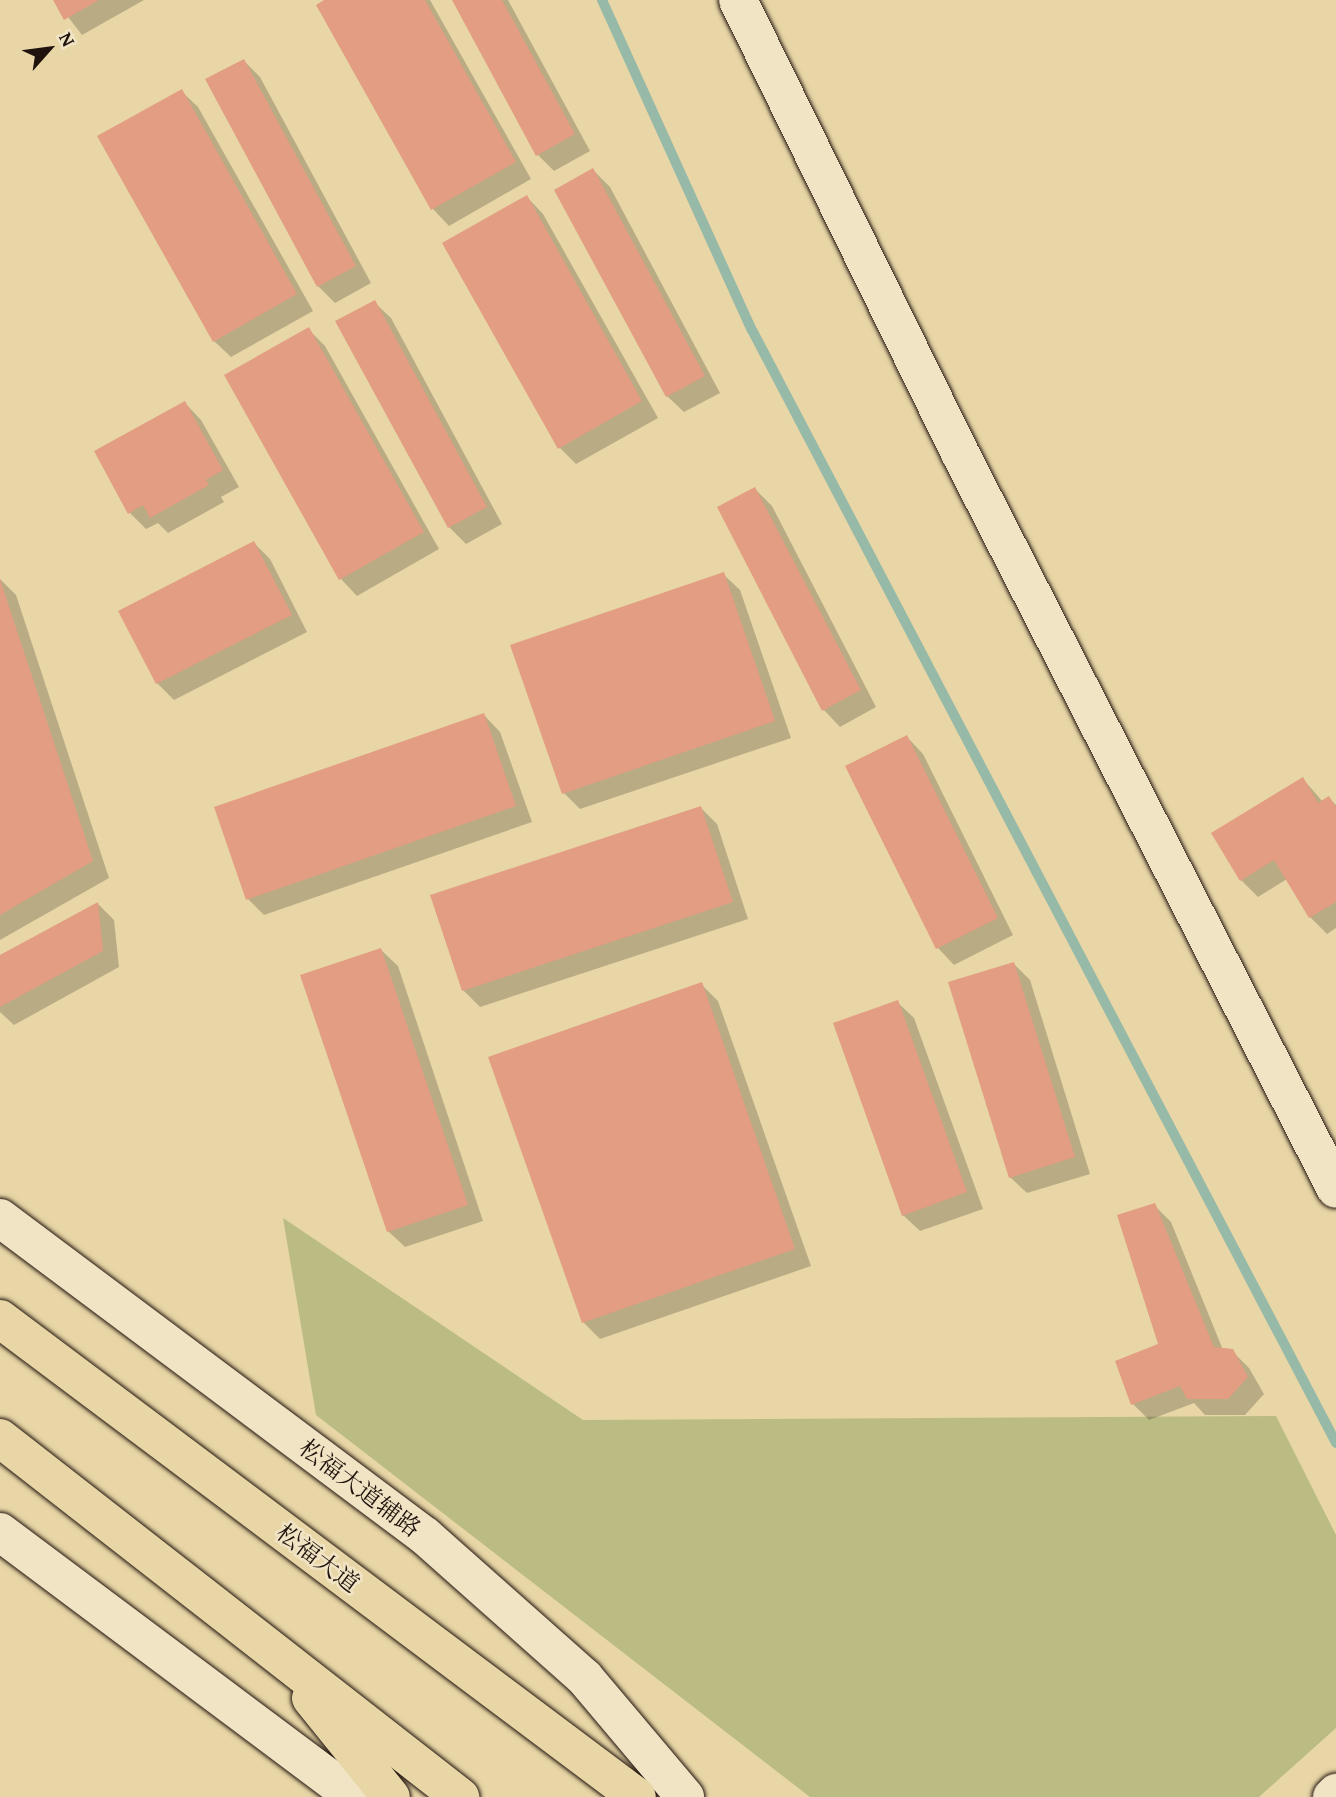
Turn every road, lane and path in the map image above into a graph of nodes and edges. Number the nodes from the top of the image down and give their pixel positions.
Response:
1 (738, 0) edge
2 (1336, 1189) edge
3 (0, 1218) edge
4 (0, 1319) edge
5 (0, 1438) edge
6 (0, 1532) edge
7 (263, 1639) junction
8 (1336, 1793) edge
9 (354, 1797) edge
10 (391, 1797) edge
11 (460, 1797) edge
12 (637, 1797) edge
13 (685, 1797) edge
14 (1332, 1797) edge

1 - 2 main road
3 - 13 main road, 松福大道辅路
4 - 12 main road, 松福大道
5 - 7 main road
6 - 9 main road
7 - 10 main road
7 - 11 main road
8 - 14 main road

